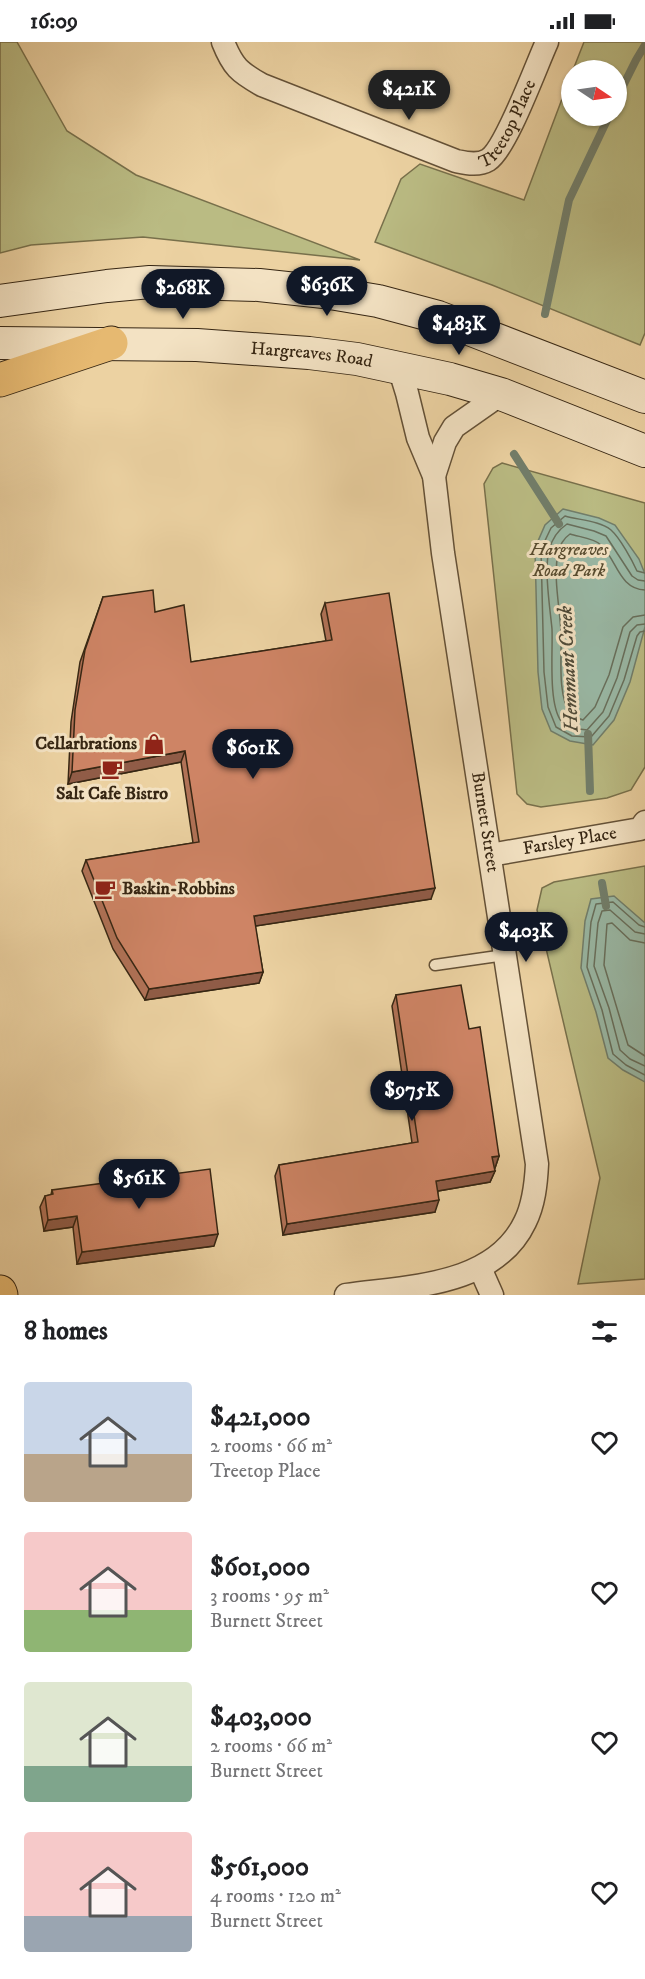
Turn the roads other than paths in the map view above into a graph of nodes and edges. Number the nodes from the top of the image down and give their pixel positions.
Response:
1 (223, 42) edge
2 (547, 42) edge
3 (0, 301) edge
4 (0, 343) edge
5 (111, 343) junction
6 (399, 367) junction
7 (0, 380) edge
8 (501, 394) junction
9 (645, 397) edge
10 (645, 451) edge
11 (434, 476) junction
12 (645, 822) edge
13 (490, 855) junction
14 (505, 955) junction
15 (435, 965) dead end
16 (480, 1268) junction
17 (346, 1295) edge
18 (492, 1295) edge

1 - 2 street, Treetop Place
3 - 9 main road
4 - 5 main road, Hargreaves Road
5 - 6 main road, Hargreaves Road
5 - 7 main road
6 - 8 main road, Hargreaves Road
6 - 11 street, Burnett Street
8 - 10 main road, Hargreaves Road
8 - 11 street
11 - 13 street, Burnett Street
12 - 13 street, Farsley Place
13 - 14 street, Burnett Street
14 - 15 lane
14 - 16 street, Burnett Street
16 - 17 street, Burnett Street
16 - 18 street

